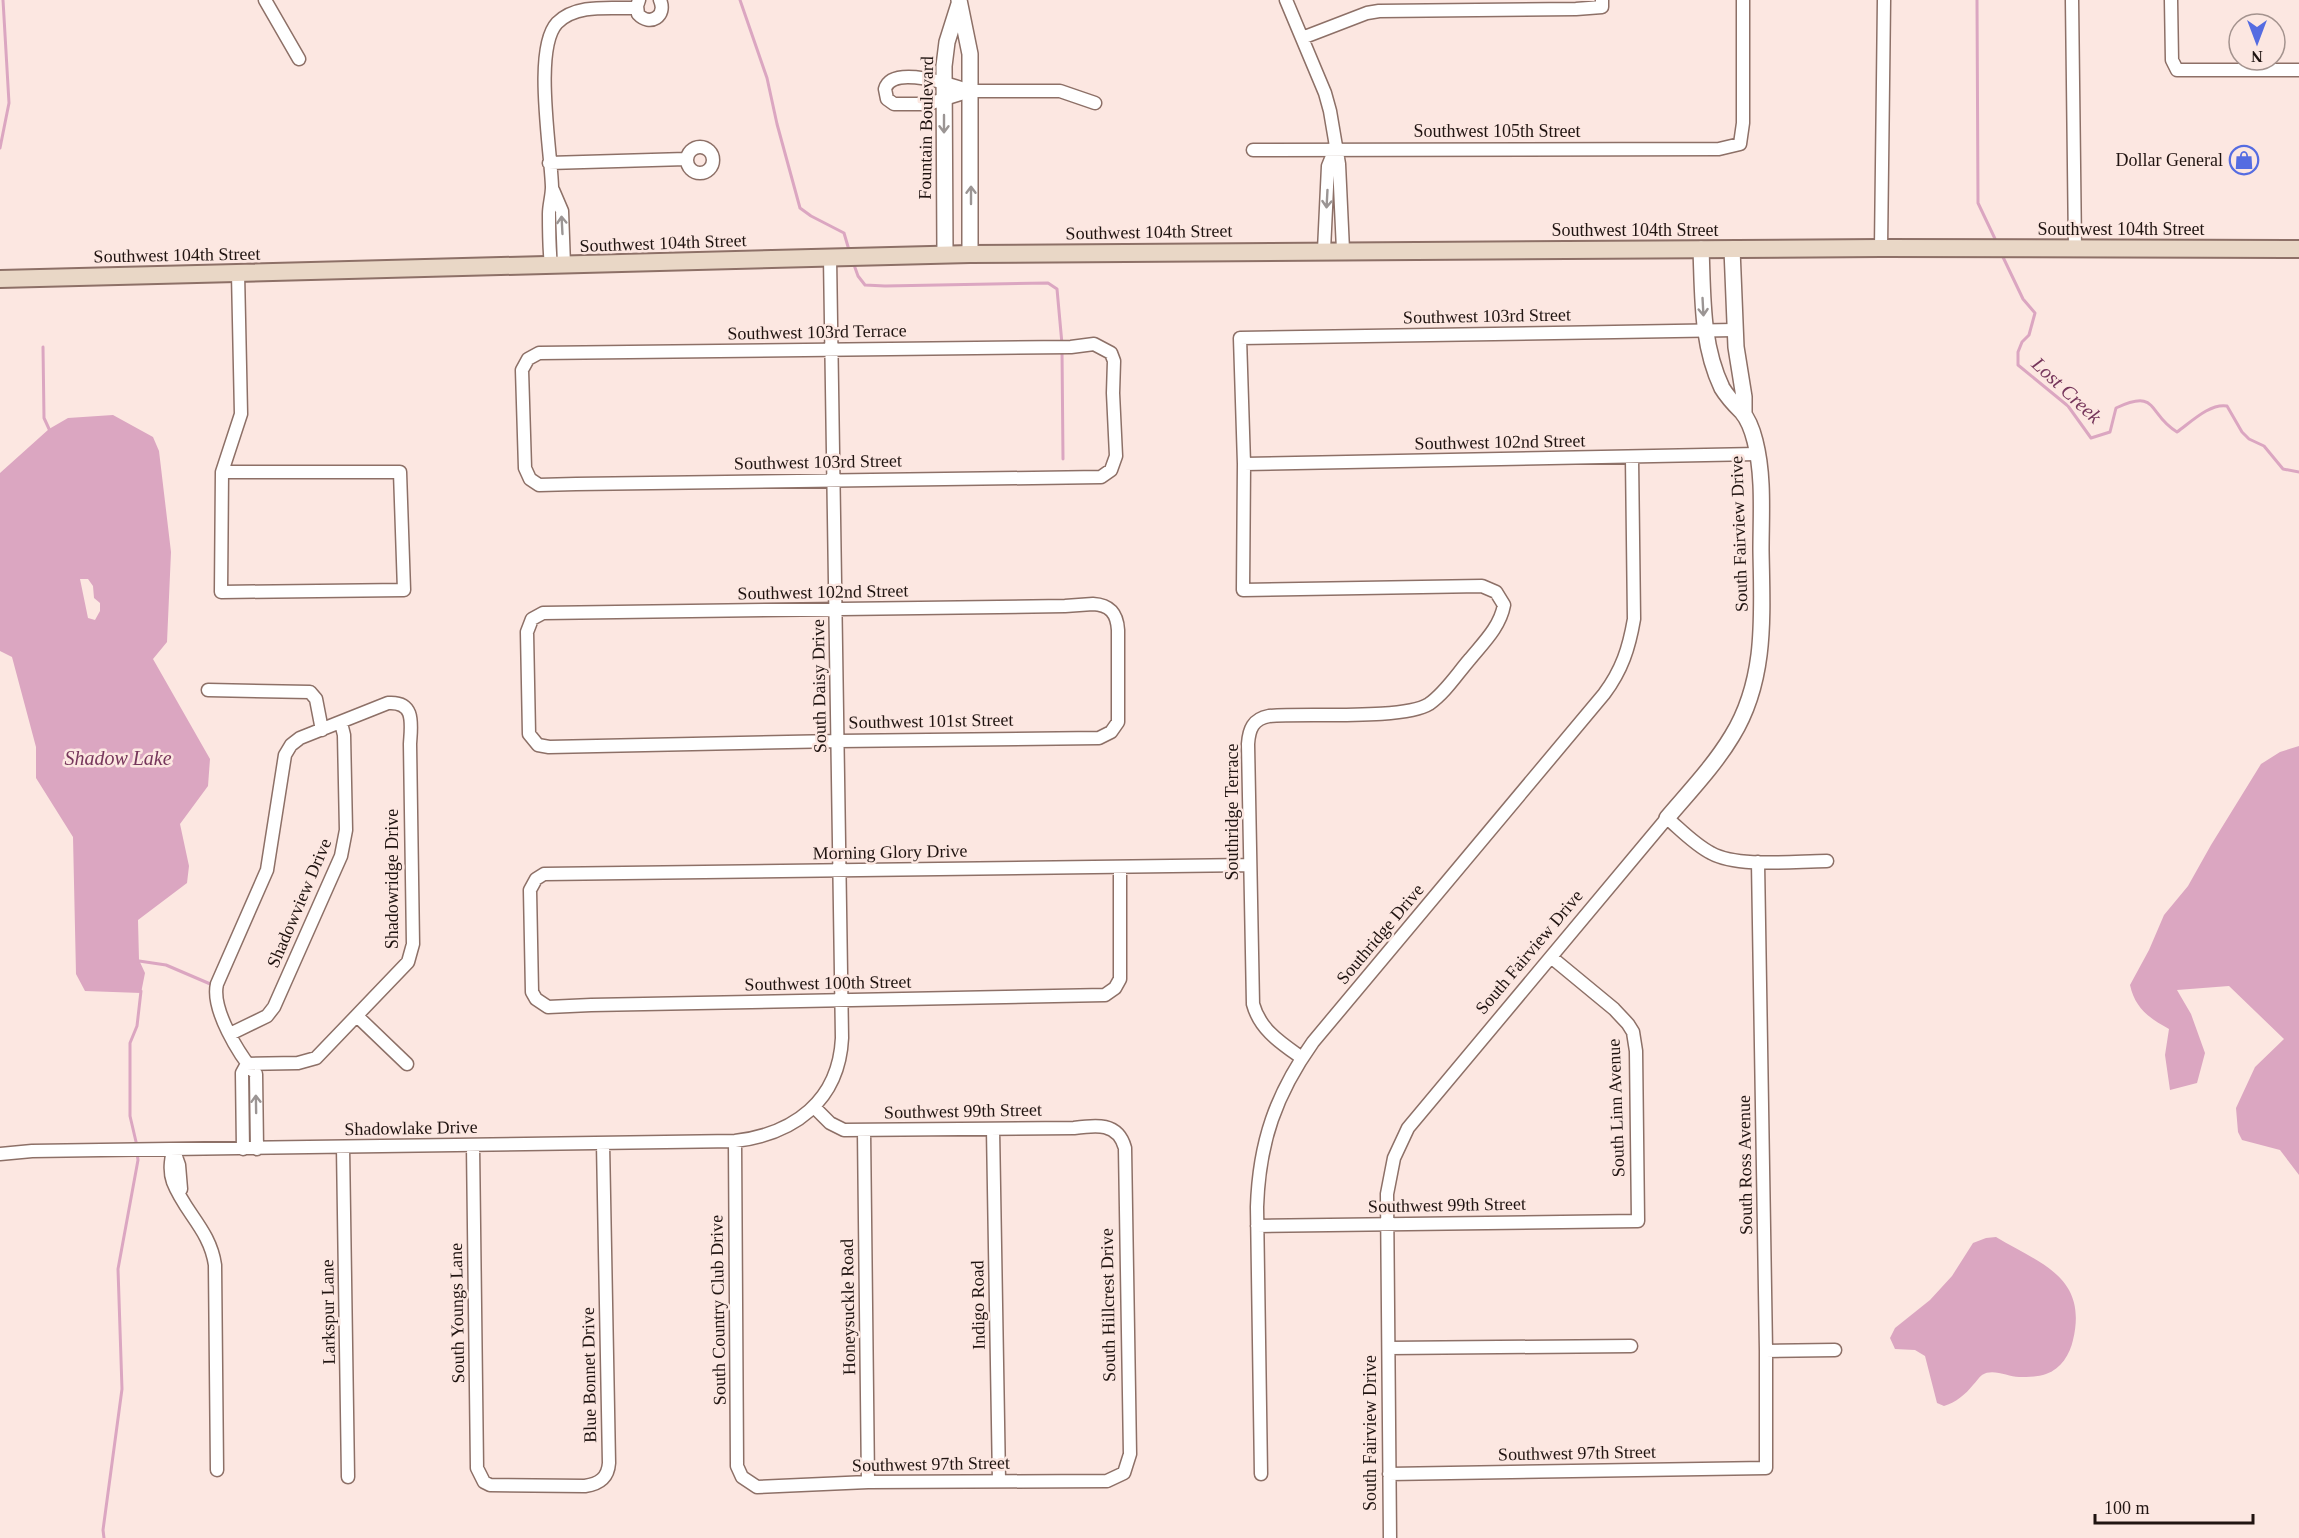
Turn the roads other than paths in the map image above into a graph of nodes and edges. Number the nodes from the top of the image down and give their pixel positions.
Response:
1 (265, 0) edge
2 (660, 0) edge
3 (1286, 0) edge
4 (1743, 0) edge
5 (1884, 0) edge
6 (2072, 0) edge
7 (2171, 0) edge
8 (959, 2) edge
9 (1602, 3) edge
10 (638, 4) edge
11 (1302, 38) junction
12 (299, 59) dead end
13 (2299, 70) edge
14 (944, 82) junction
15 (970, 91) junction
16 (945, 99) junction
17 (1095, 103) dead end
18 (1335, 149) junction
19 (1253, 150) dead end
20 (686, 159) dead end
21 (549, 163) junction
22 (1881, 248) junction
23 (2075, 248) junction
24 (1701, 249) junction
25 (1732, 249) junction
26 (2299, 249) edge
27 (1324, 250) junction
28 (1343, 250) junction
29 (945, 254) junction
30 (970, 254) junction
31 (837, 257) junction
32 (557, 265) junction
33 (238, 273) junction
34 (0, 279) edge
35 (1705, 330) junction
36 (1735, 330) junction
37 (832, 350) junction
38 (1744, 414) junction
39 (1757, 454) junction
40 (1632, 458) junction
41 (1244, 464) junction
42 (222, 472) junction
43 (1107, 473) joint
44 (530, 479) joint
45 (833, 480) junction
46 (835, 609) junction
47 (208, 690) dead end
48 (341, 723) junction
49 (1114, 729) joint
50 (322, 730) junction
51 (532, 740) joint
52 (838, 741) junction
53 (1667, 818) junction
54 (1827, 861) dead end
55 (1758, 862) junction
56 (1249, 865) junction
57 (1120, 867) junction
58 (840, 871) junction
59 (1551, 957) junction
60 (842, 1001) junction
61 (540, 1003) joint
62 (358, 1017) junction
63 (230, 1034) junction
64 (1302, 1058) junction
65 (247, 1064) junction
66 (406, 1064) dead end
67 (815, 1108) junction
68 (993, 1129) junction
69 (864, 1131) junction
70 (1118, 1134) joint
71 (735, 1142) junction
72 (603, 1143) junction
73 (473, 1145) junction
74 (343, 1147) junction
75 (173, 1149) junction
76 (243, 1149) junction
77 (257, 1149) junction
78 (0, 1154) edge
79 (1638, 1221) joint
80 (1388, 1224) junction
81 (1257, 1226) junction
82 (1631, 1346) dead end
83 (1389, 1348) junction
84 (1835, 1350) dead end
85 (1766, 1351) junction
86 (1766, 1468) joint
87 (217, 1470) dead end
88 (1261, 1474) dead end
89 (1389, 1474) junction
90 (1122, 1475) joint
91 (348, 1477) dead end
92 (742, 1477) joint
93 (481, 1479) joint
94 (999, 1481) junction
95 (868, 1482) junction
96 (1390, 1538) edge

1 - 12 street
2 - 10 street
3 - 11 street
4 - 18 street, Southwest 105th Street
5 - 22 street
6 - 23 street
7 - 13 street
8 - 14 street, Fountain Boulevard
8 - 15 street, Fountain Boulevard
9 - 11 street
10 - 21 street
11 - 18 street
14 - 15 street
14 - 16 street, Fountain Boulevard
14 - 16 street
15 - 16 street
15 - 17 street
30 -> 15 street, Fountain Boulevard
16 -> 29 street, Fountain Boulevard
18 - 19 street, Southwest 105th Street
18 -> 27 street
18 - 28 street
20 - 21 street
21 - 32 street
22 - 23 main road, Southwest 104th Street
22 - 25 main road, Southwest 104th Street
23 - 26 main road, Southwest 104th Street
24 - 25 main road, Southwest 104th Street
24 - 28 main road, Southwest 104th Street
24 -> 35 street, South Fairview Drive
25 - 36 street, South Fairview Drive
27 - 28 main road, Southwest 104th Street
27 - 30 main road, Southwest 104th Street
29 - 30 main road, Southwest 104th Street
29 - 31 main road, Southwest 104th Street
31 - 32 main road, Southwest 104th Street
31 - 37 street, South Daisy Drive
32 - 33 main road, Southwest 104th Street
33 - 34 main road, Southwest 104th Street
33 - 42 street
35 - 36 street, Southwest 103rd Street
35 - 38 street, South Fairview Drive
35 - 41 street, Southwest 103rd Street
36 - 38 street, South Fairview Drive
37 - 43 street, Southwest 103rd Terrace
37 - 44 street, Southwest 103rd Terrace
37 - 45 street, South Daisy Drive
38 - 39 street, South Fairview Drive
39 - 40 street, Southwest 102nd Street
39 - 53 street, South Fairview Drive
40 - 41 street, Southwest 102nd Street
40 - 64 street, Southridge Drive
41 - 56 street, Southridge Terrace
42 - 42 street
43 - 45 street, Southwest 103rd Street
44 - 45 street, Southwest 103rd Street
45 - 46 street, South Daisy Drive
46 - 49 street, Southwest 102nd Street
46 - 51 street, Southwest 102nd Street
46 - 52 street, South Daisy Drive
47 - 50 street
48 - 50 street
48 - 62 street, Shadowridge Drive
48 - 63 street, Shadowview Drive
49 - 52 street, Southwest 101st Street
50 - 63 street
51 - 52 street, Southwest 101st Street
52 - 58 street, South Daisy Drive
53 - 55 street
53 - 59 street, South Fairview Drive
54 - 55 street
55 - 85 street, South Ross Avenue
56 - 57 street, Morning Glory Drive
56 - 64 street, Southridge Terrace
57 - 58 street, Morning Glory Drive
57 - 60 street, Southwest 100th Street
58 - 60 street, South Daisy Drive
58 - 61 street, Morning Glory Drive
59 - 79 street, South Linn Avenue
59 - 80 street, South Fairview Drive
60 - 61 street, Southwest 100th Street
60 - 67 street, South Daisy Drive
62 - 65 street, Shadowridge Drive
62 - 66 street
63 - 65 street
64 - 81 street, Southridge Drive
65 - 76 street
77 -> 65 street
67 - 69 street, Southwest 99th Street
67 - 71 street, Shadowlake Drive
68 - 69 street, Southwest 99th Street
68 - 70 street, Southwest 99th Street
68 - 94 street, Indigo Road
69 - 95 street, Honeysuckle Road
70 - 90 street, South Hillcrest Drive
71 - 72 street, Shadowlake Drive
71 - 92 street, South Country Club Drive
72 - 73 street, Shadowlake Drive
72 - 93 street, Blue Bonnet Drive
73 - 74 street, Shadowlake Drive
73 - 93 street, South Youngs Lane
74 - 77 street, Shadowlake Drive
74 - 91 street, Larkspur Lane
75 - 76 street, Shadowlake Drive
75 - 78 street, Shadowlake Drive
75 - 87 street
76 - 77 street, Shadowlake Drive
79 - 80 street, Southwest 99th Street
80 - 81 street, Southwest 99th Street
80 - 83 street, South Fairview Drive
81 - 88 street, Southridge Drive
82 - 83 street
83 - 89 street, South Fairview Drive
84 - 85 street
85 - 86 street, South Ross Avenue
86 - 89 street, Southwest 97th Street
89 - 96 street, South Fairview Drive
90 - 94 street, Southwest 97th Street
92 - 95 street, Southwest 97th Street
94 - 95 street, Southwest 97th Street

